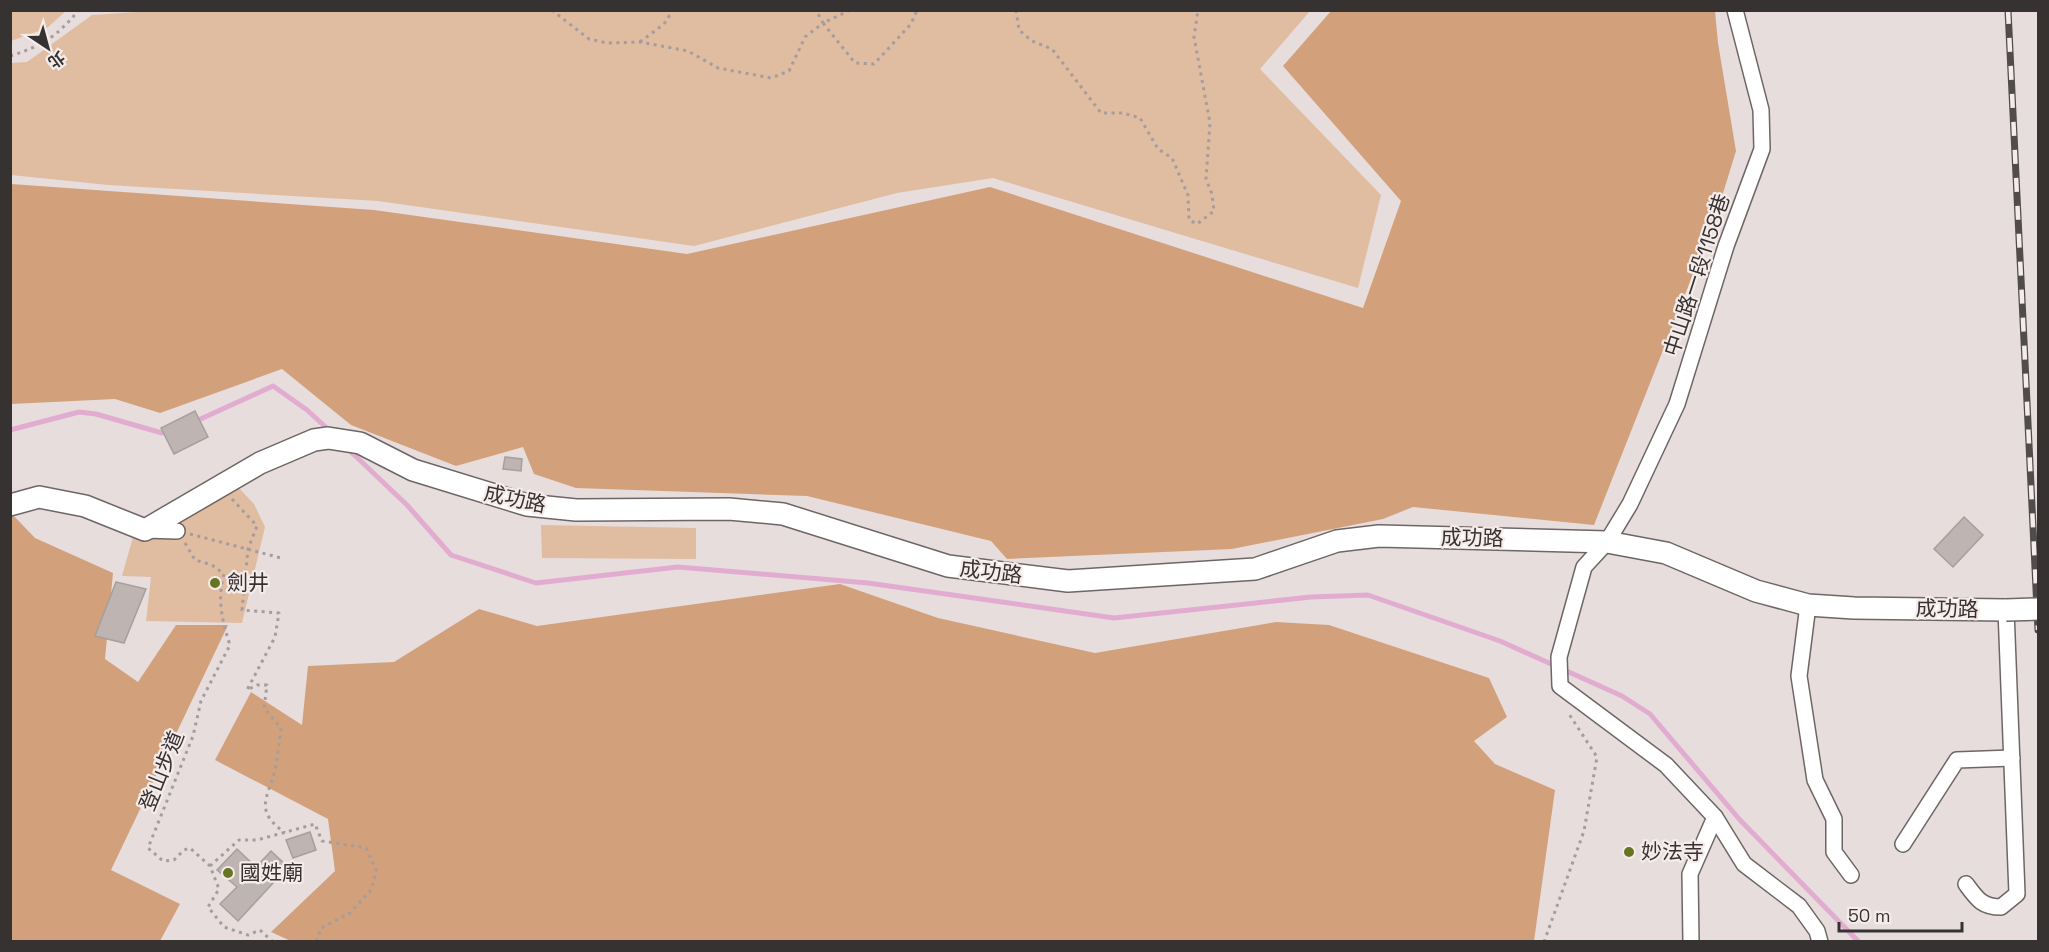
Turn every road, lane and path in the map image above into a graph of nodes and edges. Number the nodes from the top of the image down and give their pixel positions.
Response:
1 (79, 10) edge
2 (544, 10) edge
3 (672, 10) edge
4 (816, 10) edge
5 (850, 10) edge
6 (917, 10) edge
7 (1016, 10) edge
8 (1198, 10) edge
9 (1735, 10) edge
10 (823, 22) junction
11 (640, 42) junction
12 (10, 56) edge
13 (221, 486) junction
14 (10, 505) edge
15 (145, 530) junction
16 (183, 535) junction
17 (1607, 542) junction
18 (248, 549) junction
19 (281, 558) dead end
20 (1808, 605) junction
21 (2038, 609) edge
22 (2006, 610) junction
23 (1560, 681) junction
24 (2012, 758) junction
25 (1715, 818) junction
26 (285, 833) junction
27 (1904, 844) dead end
28 (210, 866) junction
29 (1851, 875) dead end
30 (1966, 884) dead end
31 (273, 942) edge
32 (316, 942) edge
33 (1544, 942) edge
34 (1692, 942) edge
35 (1820, 942) edge

1 - 12 path
2 - 11 path
3 - 11 path
4 - 10 path
5 - 10 path
6 - 10 path
7 - 8 path
9 - 17 street, 中山路一段1158巷
10 - 11 path
13 - 15 street, 成功路
13 - 17 street, 成功路
13 - 18 path
14 - 15 street
15 - 16 street
16 - 18 path
16 - 28 path, 登山步道
17 - 20 street, 成功路
17 - 23 street, 中山路一段1158巷
18 - 19 path
18 - 26 path
20 - 22 street, 成功路
20 - 29 street
21 - 22 street, 成功路, bridge
22 - 24 street
23 - 25 street
23 - 33 path
24 - 27 street
24 - 30 street
25 - 34 street
25 - 35 street
26 - 28 path
26 - 32 path
28 - 31 path

